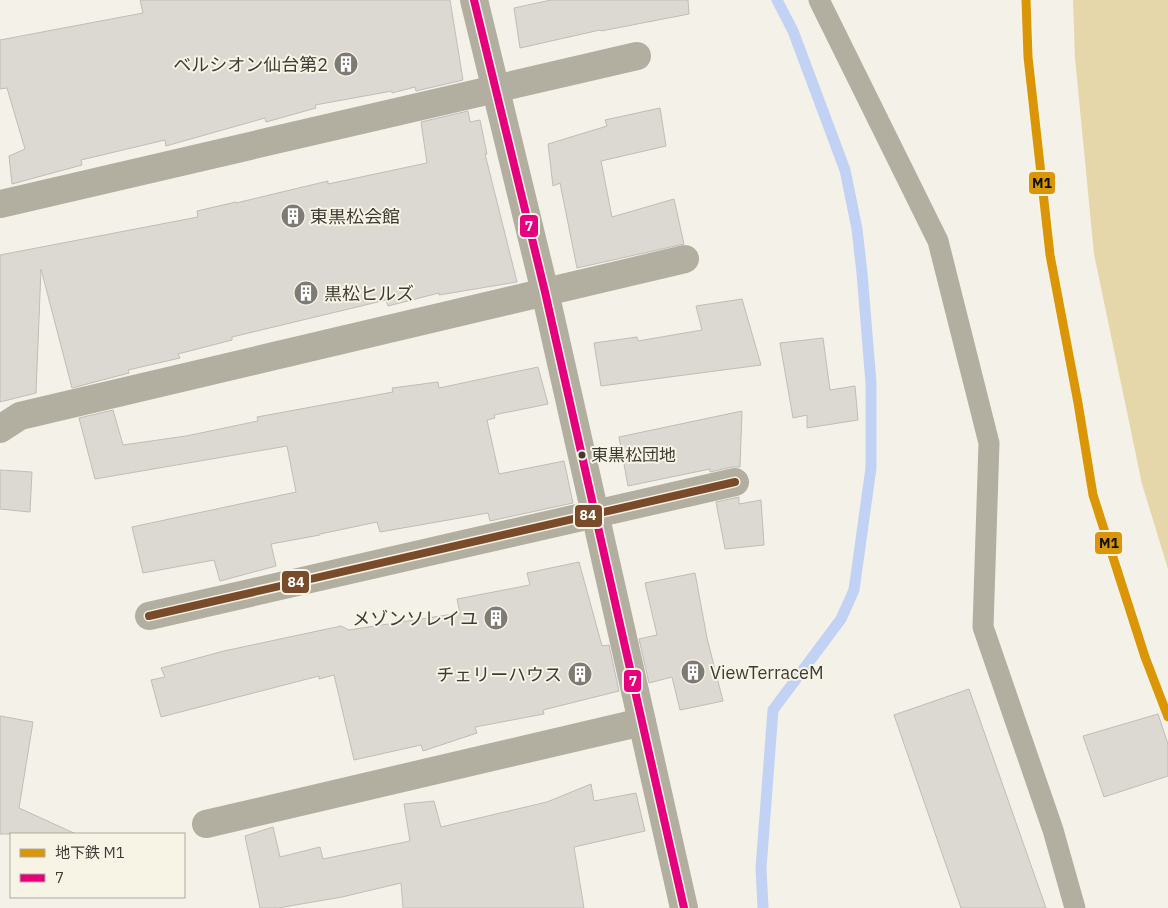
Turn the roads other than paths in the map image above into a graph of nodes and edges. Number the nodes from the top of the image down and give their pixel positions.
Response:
1 (474, 0) edge
2 (819, 0) edge
3 (637, 56) dead end
4 (494, 90) junction
5 (0, 204) edge
6 (685, 259) dead end
7 (545, 292) junction
8 (0, 429) edge
9 (735, 482) dead end
10 (594, 513) junction
11 (149, 616) dead end
12 (642, 722) junction
13 (206, 824) dead end
14 (684, 908) edge
15 (1075, 908) edge

1 - 4 street
2 - 15 lane
3 - 4 street
4 - 5 street
4 - 7 street
6 - 7 street
7 - 8 street
7 - 10 street
9 - 10 street
10 - 11 street
10 - 12 street
12 - 13 street
12 - 14 street

